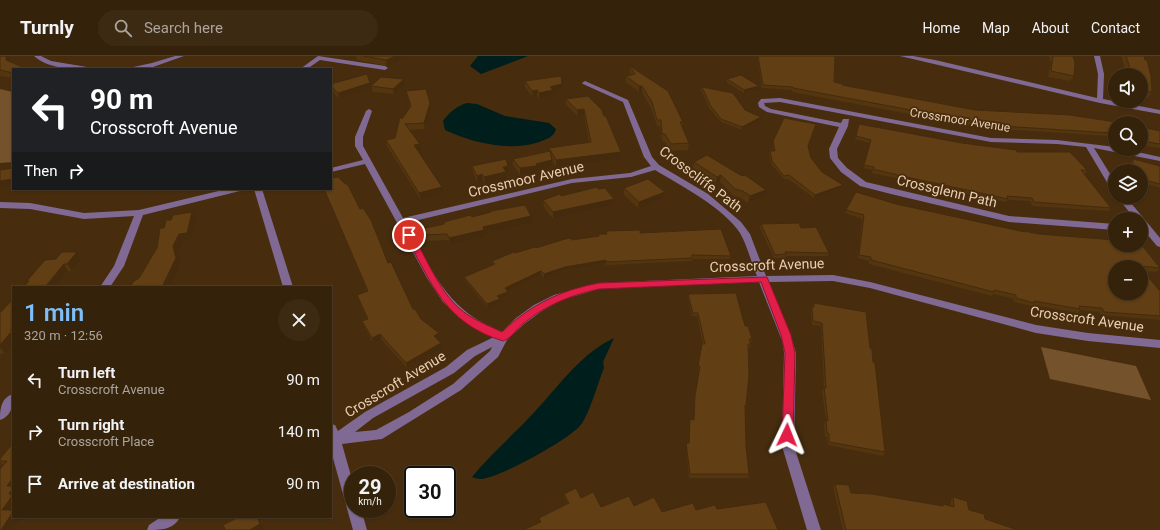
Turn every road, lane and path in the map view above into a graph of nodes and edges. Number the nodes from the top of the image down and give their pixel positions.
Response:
1 (37, 56) edge
2 (182, 56) edge
3 (903, 56) edge
4 (1097, 56) edge
5 (320, 57) edge
6 (946, 59) edge
7 (81, 68) edge
8 (132, 68) edge
9 (304, 68) edge
10 (385, 68) edge
11 (584, 83) dead end
12 (1100, 101) junction
13 (369, 111) dead end
14 (1160, 112) edge
15 (851, 113) junction
16 (844, 126) junction
17 (1089, 146) junction
18 (1160, 159) edge
19 (368, 161) junction
20 (656, 167) junction
21 (332, 170) edge
22 (1108, 177) edge
23 (233, 190) edge
24 (258, 190) edge
25 (1127, 204) edge
26 (0, 205) edge
27 (1133, 212) edge
28 (139, 213) junction
29 (401, 221) junction
30 (1108, 226) edge
31 (1148, 232) edge
32 (1160, 244) edge
33 (764, 279) junction
34 (106, 286) edge
35 (288, 286) edge
36 (503, 337) junction
37 (1160, 344) edge
38 (12, 400) edge
39 (0, 415) edge
40 (332, 436) edge
41 (344, 477) edge
42 (172, 518) edge
43 (356, 518) edge
44 (154, 530) edge
45 (360, 530) edge
46 (814, 530) edge

1 - 7 street
2 - 8 street
3 - 6 street
4 - 12 street
5 - 9 street
5 - 10 street
6 - 12 street
11 - 20 street, Crosscliffe Path
12 - 14 street
13 - 19 street
15 - 16 street, Crossglenn Path
15 - 16 street, Crossmoor Avenue
15 - 17 street, Crossmoor Avenue
16 - 30 street, Crossglenn Path
17 - 18 street, Crossmoor Avenue
17 - 22 street
19 - 21 street
19 - 29 street
20 - 29 street, Crossmoor Avenue
20 - 33 street, Crosscliffe Path
23 - 28 street
24 - 35 street
25 - 27 street
26 - 28 street
28 - 34 street
29 - 36 street
31 - 32 street
33 - 36 street, Crosscroft Avenue
33 - 37 street, Crosscroft Avenue
33 - 46 street, Crosscliffe Path
36 - 40 street, Crosscroft Avenue
36 - 40 street, Crosscroft Avenue
38 - 39 street
40 - 41 street
42 - 44 street
43 - 45 street

